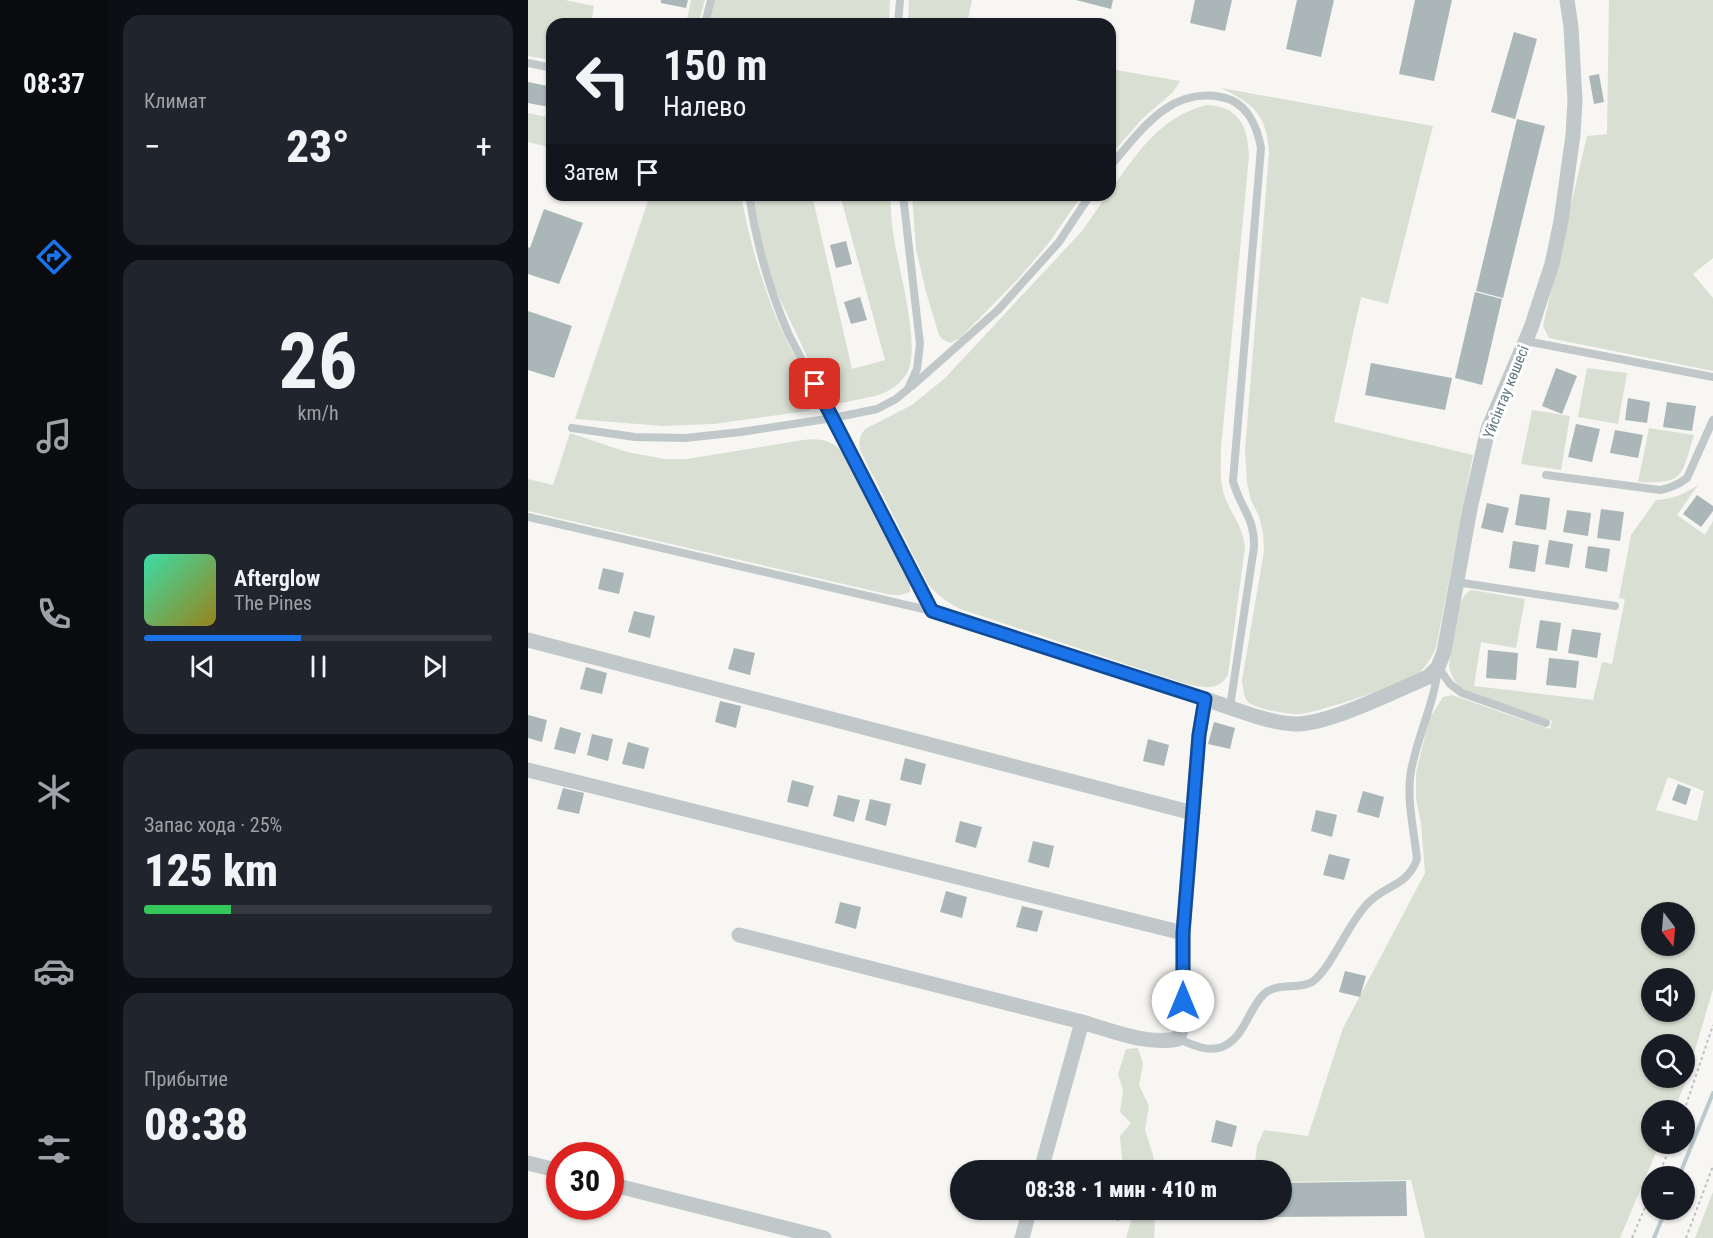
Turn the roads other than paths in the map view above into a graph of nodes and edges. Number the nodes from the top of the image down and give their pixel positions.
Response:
1 (711, 0) edge
2 (900, 0) edge
3 (1567, 0) edge
4 (706, 18) edge
5 (898, 18) edge
6 (528, 63) edge
7 (546, 67) edge
8 (1116, 159) edge
9 (750, 201) edge
10 (904, 201) edge
11 (1086, 201) edge
12 (1526, 341) junction
13 (1713, 377) edge
14 (909, 388) junction
15 (833, 418) junction
16 (1713, 420) edge
17 (572, 428) dead end
18 (1546, 475) dead end
19 (528, 517) edge
20 (1456, 582) junction
21 (1615, 606) dead end
22 (932, 611) junction
23 (528, 640) edge
24 (1438, 667) junction
25 (1205, 699) junction
26 (1230, 707) junction
27 (1546, 723) dead end
28 (528, 770) edge
29 (1193, 813) junction
30 (1183, 933) junction
31 (739, 935) dead end
32 (1082, 1022) junction
33 (1178, 1039) junction
34 (1044, 1160) edge
35 (528, 1163) edge
36 (546, 1168) edge
37 (624, 1188) edge
38 (1027, 1220) edge
39 (824, 1238) edge
40 (1022, 1238) edge

1 - 4 lane
2 - 5 lane
3 - 12 street, Үйсінтау көшесі
6 - 7 lane
8 - 26 lane
9 - 15 lane
10 - 14 lane
11 - 14 lane
12 - 13 lane
12 - 20 street, Үйсінтау көшесі
14 - 15 lane
15 - 17 lane
15 - 22 lane
16 - 18 lane
19 - 22 lane
20 - 21 lane
20 - 24 street, Үйсінтау көшесі
22 - 25 lane
23 - 29 street
24 - 26 street
24 - 27 lane
24 - 33 lane
25 - 26 street
25 - 29 street
28 - 30 street
29 - 30 street
30 - 33 street
31 - 32 street
32 - 33 street
32 - 34 street
35 - 36 street
37 - 39 street
38 - 40 street

